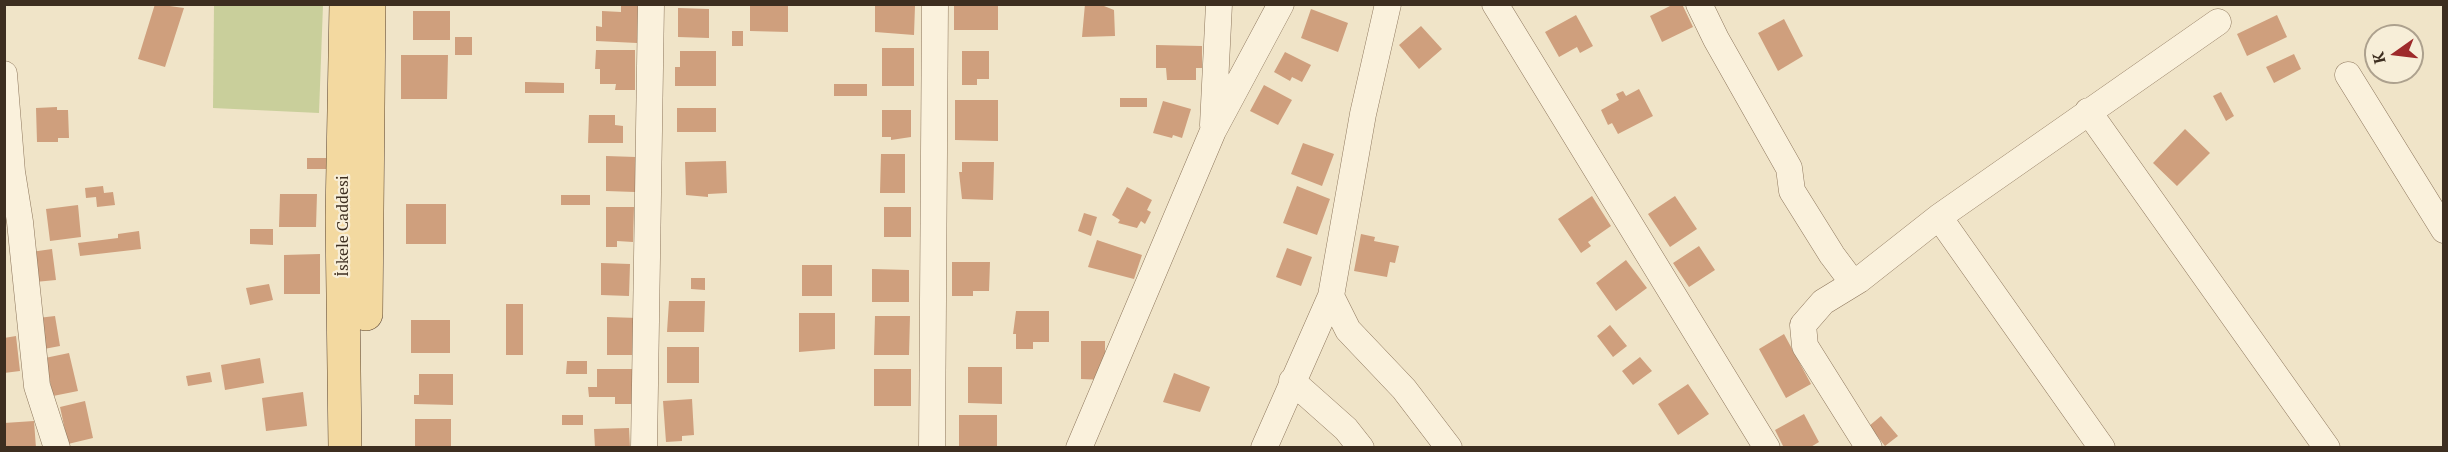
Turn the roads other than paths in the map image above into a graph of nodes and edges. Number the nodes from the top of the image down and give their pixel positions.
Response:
1 (346, 4) edge
2 (369, 4) edge
3 (651, 4) edge
4 (935, 4) edge
5 (1220, 4) edge
6 (1281, 4) edge
7 (1388, 4) edge
8 (1495, 4) edge
9 (1699, 4) edge
10 (2218, 22) dead end
11 (4, 74) edge
12 (2348, 75) dead end
13 (2088, 111) junction
14 (1213, 131) junction
15 (1939, 217) junction
16 (2444, 230) edge
17 (1853, 283) junction
18 (1331, 296) junction
19 (1292, 381) junction
20 (57, 447) edge
21 (345, 447) edge
22 (367, 447) edge
23 (644, 447) edge
24 (932, 447) edge
25 (1079, 447) edge
26 (1264, 447) edge
27 (1361, 447) edge
28 (1449, 447) edge
29 (1767, 447) edge
30 (1869, 447) edge
31 (2102, 447) edge
32 (2327, 447) edge

1 - 21 main road, İskele Caddesi
2 - 22 main road
3 - 23 street
4 - 24 street
5 - 14 street
6 - 14 street
7 - 18 street
8 - 29 street
9 - 17 street
10 - 13 street
11 - 20 street
12 - 16 street
13 - 15 street
13 - 32 street
14 - 25 street
15 - 17 street
15 - 31 street
17 - 30 street
18 - 19 street
18 - 28 street
19 - 26 street
19 - 27 street

